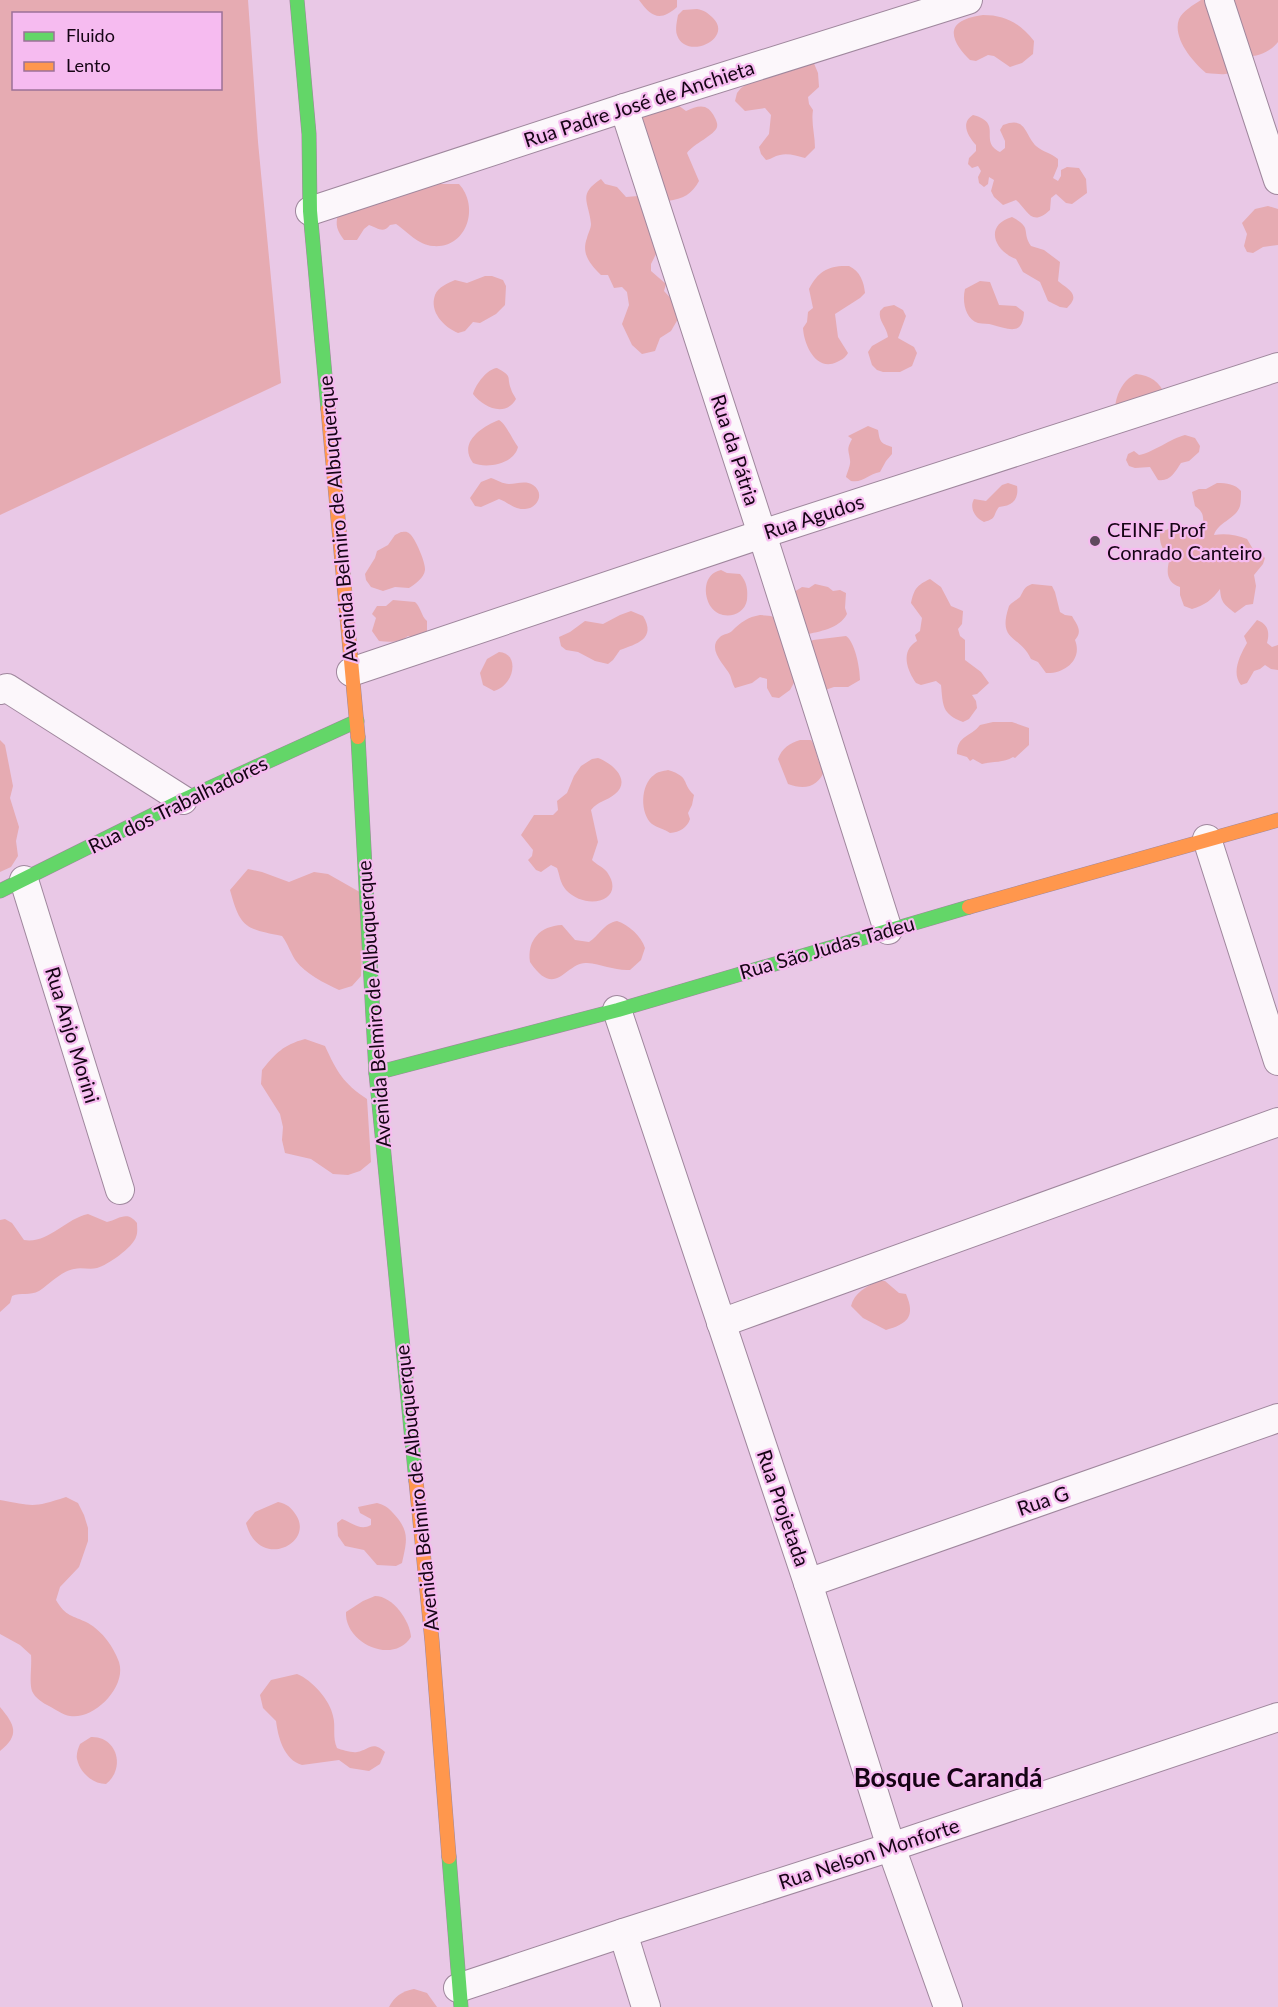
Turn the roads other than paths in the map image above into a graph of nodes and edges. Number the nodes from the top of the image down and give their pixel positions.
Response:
1 (297, 0) edge
2 (968, 0) edge
3 (1219, 0) edge
4 (624, 108) junction
5 (1278, 180) edge
6 (310, 211) junction
7 (1278, 367) edge
8 (762, 534) junction
9 (351, 672) junction
10 (0, 690) edge
11 (357, 721) junction
12 (183, 800) junction
13 (1278, 820) edge
14 (1207, 839) junction
15 (12, 885) edge
16 (888, 930) junction
17 (617, 1010) junction
18 (1278, 1061) edge
19 (376, 1073) junction
20 (1278, 1122) edge
21 (120, 1190) dead end
22 (721, 1323) junction
23 (1278, 1418) edge
24 (808, 1583) junction
25 (1278, 1716) edge
26 (891, 1847) junction
27 (623, 1933) junction
28 (460, 1997) edge
29 (646, 2007) edge
30 (948, 2007) edge

1 - 6 main road, Avenida Belmiro de Albuquerque
2 - 4 street, Rua Padre José de Anchieta
3 - 5 street
4 - 6 street, Rua Padre José de Anchieta
4 - 8 street, Rua da Pátria
6 - 9 main road, Avenida Belmiro de Albuquerque
7 - 8 street, Rua Agudos
8 - 9 street, Rua Agudos
8 - 16 street, Rua da Pátria
9 - 11 main road, Avenida Belmiro de Albuquerque
10 - 12 street
11 - 12 main road, Rua dos Trabalhadores
11 - 19 main road, Avenida Belmiro de Albuquerque
12 - 15 main road, Rua dos Trabalhadores
13 - 14 main road, Rua São Judas Tadeu
14 - 16 main road, Rua São Judas Tadeu
14 - 18 street
15 - 21 street, Rua Anjo Morini
16 - 17 main road, Rua São Judas Tadeu
17 - 19 main road, Rua São Judas Tadeu
17 - 22 street, Rua Projetada
19 - 28 main road, Avenida Belmiro de Albuquerque
20 - 22 street
22 - 24 street, Rua Projetada
23 - 24 street, Rua G
24 - 26 street, Rua Projetada
25 - 26 street, Rua Nelson Monforte
26 - 27 street, Rua Nelson Monforte
26 - 30 street, Rua Projetada
27 - 28 street, Rua Nelson Monforte
27 - 29 street

